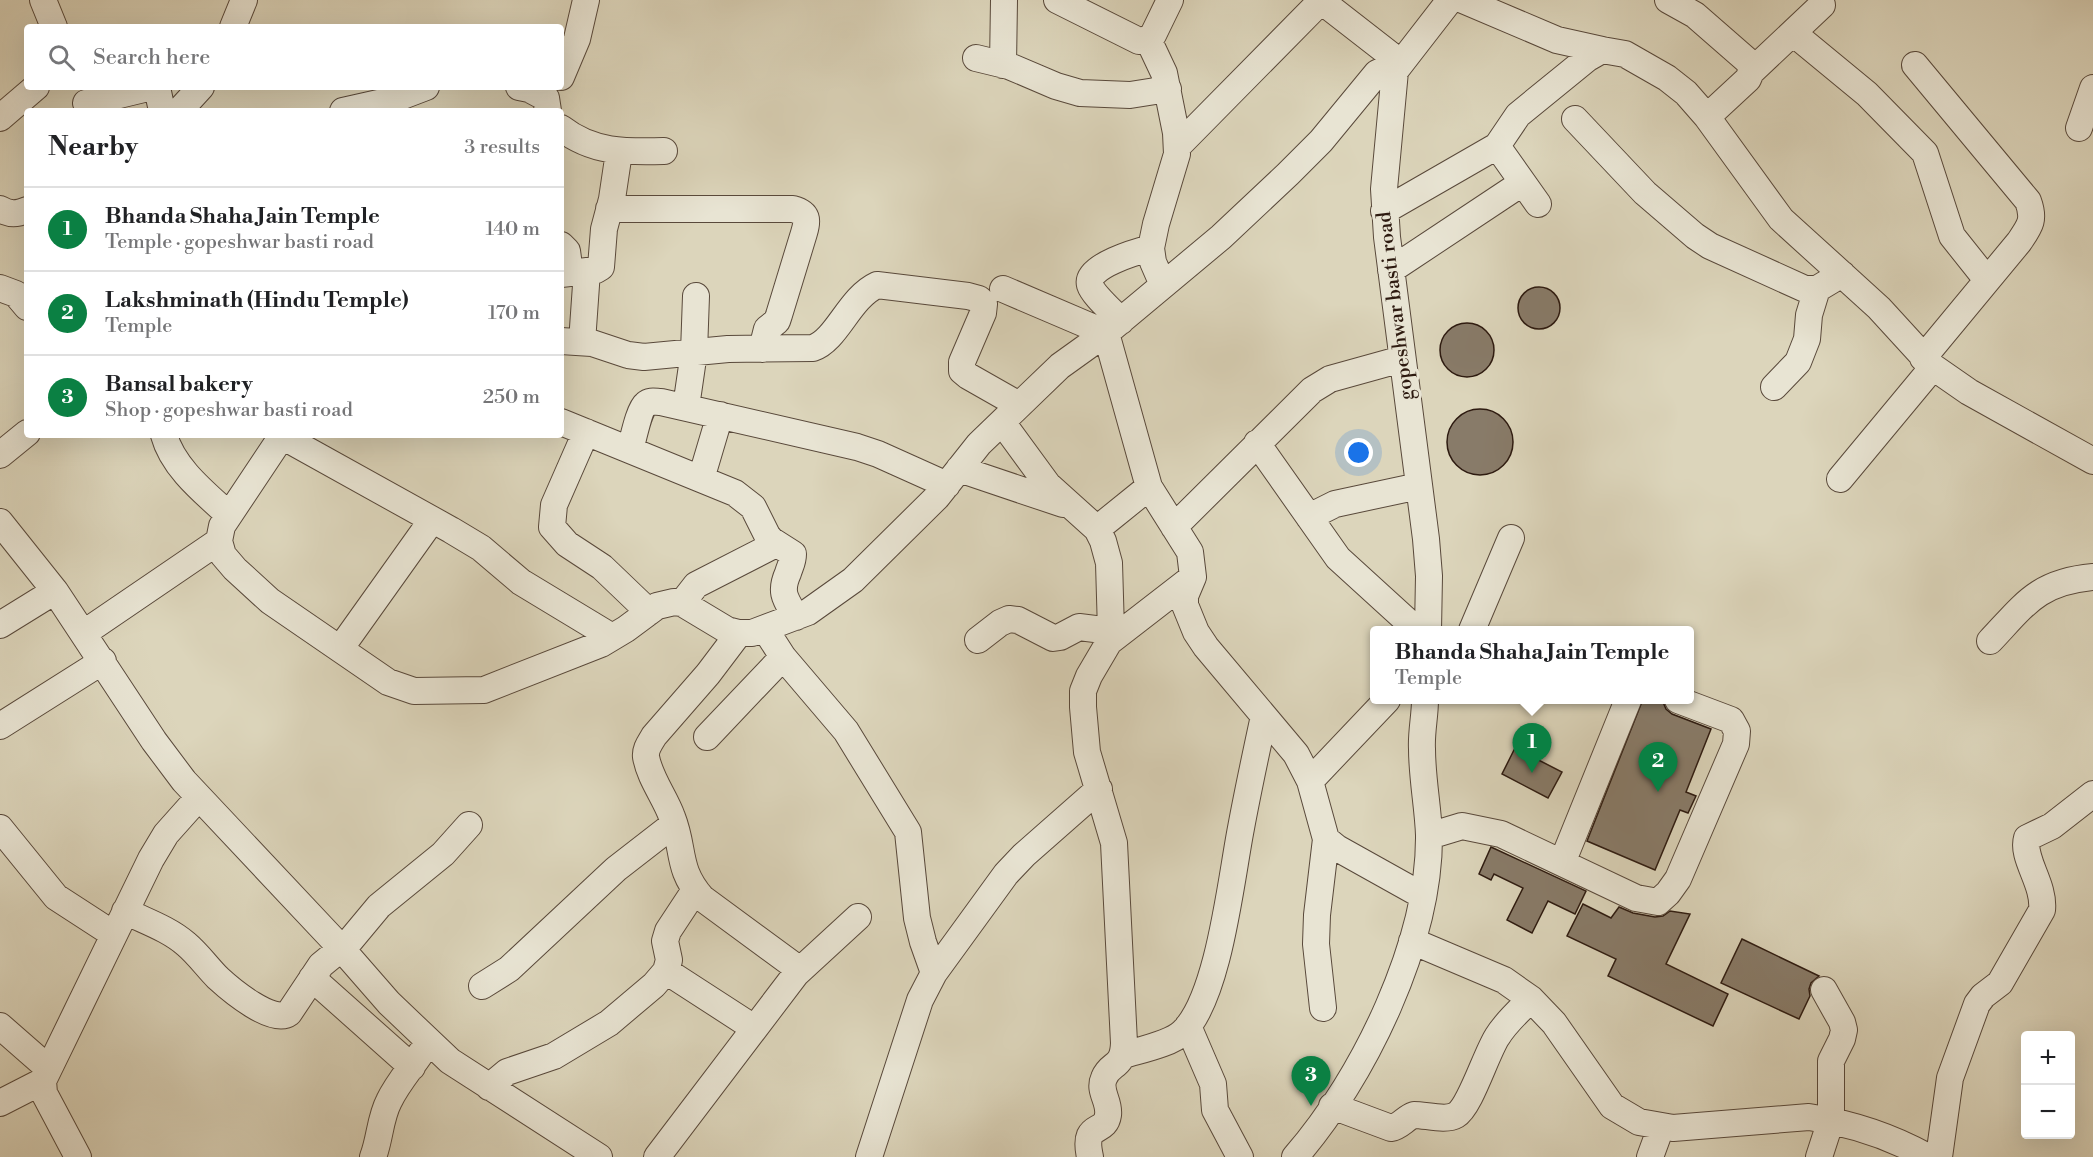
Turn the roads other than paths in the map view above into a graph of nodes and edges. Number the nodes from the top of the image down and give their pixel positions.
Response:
1 (43, 0) edge
2 (244, 0) edge
3 (586, 0) edge
4 (1004, 0) edge
5 (1057, 0) edge
6 (1170, 0) edge
7 (1450, 0) edge
8 (1463, 0) edge
9 (1668, 0) edge
10 (1321, 1) edge
11 (1822, 6) dead end
12 (53, 24) edge
13 (234, 24) edge
14 (1793, 33) junction
15 (1148, 39) junction
16 (1602, 50) junction
17 (976, 58) dead end
18 (1003, 65) junction
19 (1914, 65) dead end
20 (1398, 67) junction
21 (564, 70) edge
22 (1751, 72) junction
23 (2093, 88) edge
24 (1168, 89) junction
25 (33, 90) edge
26 (138, 90) edge
27 (156, 90) edge
28 (198, 90) edge
29 (531, 90) edge
30 (411, 98) edge
31 (549, 99) edge
32 (85, 100) edge
33 (161, 108) edge
34 (182, 108) edge
35 (359, 108) edge
36 (1707, 117) junction
37 (0, 118) edge
38 (1575, 119) dead end
39 (2079, 128) dead end
40 (564, 131) edge
41 (1497, 146) junction
42 (1177, 147) junction
43 (664, 151) dead end
44 (619, 152) junction
45 (1516, 187) dead end
46 (1538, 204) dead end
47 (0, 209) edge
48 (609, 209) junction
49 (24, 211) edge
50 (1384, 211) junction
51 (564, 248) edge
52 (1151, 248) junction
53 (1391, 270) junction
54 (573, 273) edge
55 (1842, 274) junction
56 (1987, 280) junction
57 (1163, 285) junction
58 (0, 288) edge
59 (1003, 289) dead end
60 (1817, 290) junction
61 (696, 296) dead end
62 (24, 303) edge
63 (1114, 327) junction
64 (572, 341) edge
65 (762, 349) junction
66 (694, 352) junction
67 (1402, 359) junction
68 (1928, 363) junction
69 (1774, 387) dead end
70 (686, 407) junction
71 (1010, 414) junction
72 (720, 415) junction
73 (564, 423) edge
74 (586, 432) junction
75 (24, 435) edge
76 (165, 438) edge
77 (279, 438) edge
78 (286, 438) edge
79 (1257, 442) junction
80 (630, 450) junction
81 (0, 454) edge
82 (2093, 461) edge
83 (953, 477) junction
84 (701, 479) junction
85 (1840, 479) dead end
86 (1419, 486) junction
87 (1149, 487) junction
88 (1075, 508) junction
89 (229, 515) junction
90 (1309, 517) junction
91 (432, 520) junction
92 (0, 522) edge
93 (1174, 527) junction
94 (1097, 529) junction
95 (1511, 538) dead end
96 (219, 541) junction
97 (776, 544) junction
98 (2093, 577) edge
99 (1193, 578) junction
100 (55, 591) junction
101 (682, 603) junction
102 (649, 612) junction
103 (796, 617) junction
104 (0, 625) edge
105 (1413, 626) edge
106 (1428, 626) edge
107 (1474, 626) edge
108 (765, 629) junction
109 (84, 633) junction
110 (738, 633) junction
111 (612, 637) junction
112 (1110, 637) junction
113 (978, 640) dead end
114 (1990, 641) dead end
115 (339, 649) junction
116 (783, 657) junction
117 (103, 662) junction
118 (1382, 704) edge
119 (1425, 704) edge
120 (1626, 704) edge
121 (1691, 704) edge
122 (1264, 716) junction
123 (0, 726) edge
124 (707, 737) dead end
125 (1310, 781) junction
126 (1098, 789) junction
127 (2093, 794) edge
128 (199, 797) junction
129 (674, 824) junction
130 (469, 825) dead end
131 (0, 828) edge
132 (1429, 836) junction
133 (1326, 839) junction
134 (1562, 863) junction
135 (695, 890) junction
136 (1423, 896) junction
137 (858, 916) dead end
138 (119, 923) junction
139 (1412, 941) junction
140 (341, 948) junction
141 (800, 970) junction
142 (666, 971) junction
143 (934, 973) junction
144 (312, 978) junction
145 (482, 986) dead end
146 (1824, 990) dead end
147 (1531, 999) junction
148 (1323, 1008) dead end
149 (0, 1026) edge
150 (1188, 1026) junction
151 (754, 1028) junction
152 (429, 1042) junction
153 (1124, 1055) junction
154 (412, 1067) junction
155 (46, 1075) junction
156 (489, 1087) junction
157 (0, 1103) edge
158 (1332, 1106) junction
159 (1831, 1120) junction
160 (1661, 1127) junction
161 (78, 1157) edge
162 (373, 1157) edge
163 (599, 1157) edge
164 (657, 1157) edge
165 (869, 1157) edge
166 (1090, 1157) edge
167 (1240, 1157) edge
168 (1294, 1157) edge
169 (1650, 1157) edge
170 (1819, 1157) edge
171 (1928, 1157) edge
172 (1939, 1157) edge

1 - 12 street
2 - 13 street
3 - 21 street
4 - 18 street
5 - 15 street
6 - 15 street
7 - 20 street
8 - 16 street
9 - 22 street
10 - 20 street
10 - 42 street
11 - 14 street
14 - 22 street
14 - 56 street
15 - 24 street
16 - 36 street
16 - 41 street
17 - 18 street
18 - 24 street
19 - 56 street
20 - 50 street, gopeshwar basti road
20 - 57 street
22 - 36 street
23 - 39 street
24 - 42 street
25 - 37 street
26 - 32 street
27 - 33 street
28 - 34 street
29 - 31 street
30 - 35 street
36 - 55 street
38 - 60 street
40 - 44 street
41 - 46 street
41 - 50 street
42 - 52 street
43 - 44 street
44 - 48 street
45 - 53 street
47 - 49 street
48 - 54 street
48 - 65 street
50 - 53 street, gopeshwar basti road
51 - 54 street
52 - 57 street
52 - 63 street
53 - 67 street, gopeshwar basti road
54 - 64 street
55 - 60 street
55 - 68 street
56 - 68 street
57 - 63 street
58 - 62 street
59 - 63 street
60 - 69 street
61 - 66 street
63 - 71 street
63 - 87 street
64 - 66 street
65 - 66 street
65 - 71 street
66 - 70 street
67 - 79 street
67 - 86 street, gopeshwar basti road
68 - 82 street
68 - 85 street
70 - 72 street
70 - 80 street
71 - 83 street
71 - 88 street
72 - 83 street
72 - 84 street
73 - 74 street
74 - 80 street
74 - 102 street
75 - 81 street
76 - 89 street
77 - 89 street
78 - 91 street
79 - 90 street
79 - 93 street
80 - 84 street
83 - 88 street
83 - 103 street
84 - 97 street
86 - 90 street
86 - 106 street, gopeshwar basti road
87 - 93 street
87 - 94 street
88 - 94 street
89 - 96 street
90 - 105 street
91 - 111 street
91 - 115 street
92 - 100 street
93 - 99 street
94 - 112 street
95 - 107 street
96 - 109 street
96 - 115 street
97 - 101 street
97 - 103 street
98 - 114 street
99 - 112 street
99 - 122 street
100 - 104 street
100 - 109 street
101 - 102 street
101 - 110 street
102 - 111 street
103 - 108 street
108 - 110 street
108 - 116 street
109 - 117 street
110 - 129 street
111 - 115 street
112 - 113 street
112 - 126 street
116 - 124 street
116 - 143 street
117 - 123 street
117 - 128 street
118 - 125 street
119 - 132 street
120 - 134 street
121 - 134 street
122 - 125 street
122 - 150 street
125 - 133 street
126 - 143 street
126 - 153 street
127 - 172 street
128 - 138 street
128 - 140 street
129 - 135 street
129 - 145 street
130 - 140 street
131 - 138 street
132 - 134 street
132 - 136 street
133 - 136 street
133 - 148 street
135 - 141 street
135 - 142 street
136 - 139 street
137 - 141 street
138 - 144 street
138 - 155 street
139 - 147 street
139 - 158 street
140 - 144 street
140 - 152 street
141 - 151 street
142 - 151 street
142 - 156 street
143 - 165 street
144 - 154 street
146 - 159 street
147 - 158 street
147 - 160 street
149 - 155 street
150 - 153 street
150 - 167 street
151 - 164 street
152 - 154 street
152 - 156 street
153 - 166 street
154 - 162 street
155 - 157 street
155 - 161 street
156 - 163 street
158 - 168 street
159 - 160 street
159 - 170 street
159 - 171 street
160 - 169 street

